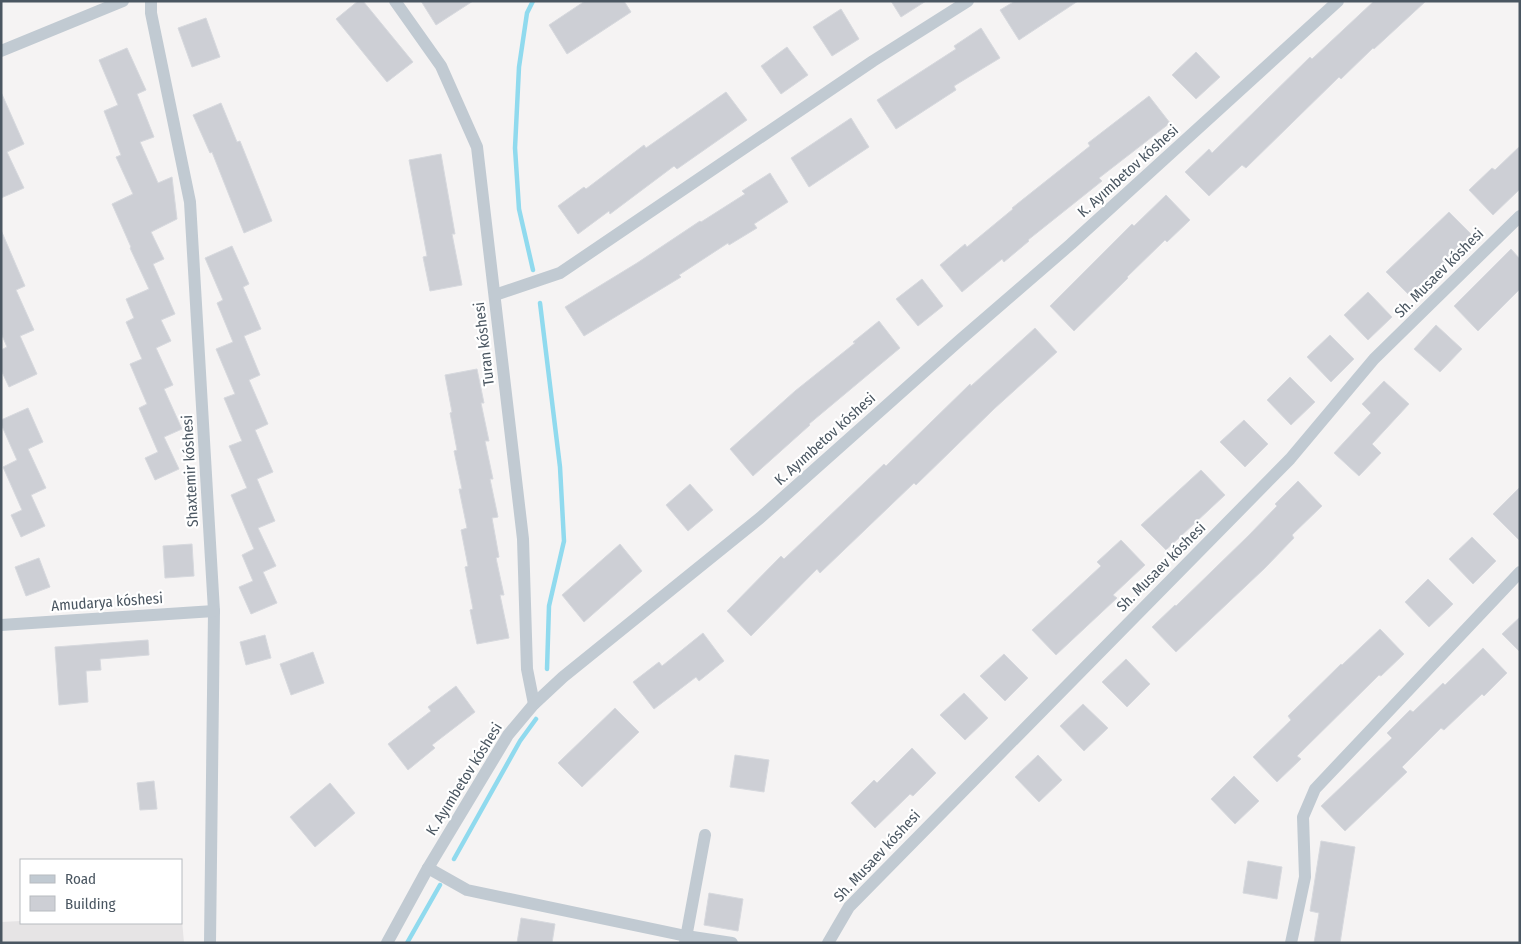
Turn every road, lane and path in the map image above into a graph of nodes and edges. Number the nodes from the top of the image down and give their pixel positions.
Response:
1 (123, 1) edge
2 (151, 1) edge
3 (395, 1) edge
4 (968, 1) edge
5 (1338, 1) edge
6 (1, 52) edge
7 (1520, 216) edge
8 (495, 295) junction
9 (1520, 572) edge
10 (214, 611) junction
11 (1, 625) edge
12 (534, 704) junction
13 (705, 835) dead end
14 (428, 868) junction
15 (685, 939) edge
16 (210, 943) edge
17 (387, 943) edge
18 (732, 943) edge
19 (828, 943) edge
20 (1291, 943) edge

1 - 6 street
2 - 10 street, Shaxtemir kóshesi
3 - 8 street, Turan kóshesi
4 - 8 street
5 - 12 street, K. Ayımbetov kóshesi
7 - 19 street, Sh. Musaev kóshesi
8 - 12 street, Turan kóshesi
9 - 20 street
10 - 11 street, Amudarya kóshesi
10 - 16 street, Shaxtemir kóshesi
12 - 14 street, K. Ayımbetov kóshesi
13 - 15 street
14 - 15 street
14 - 17 street, K. Ayımbetov kóshesi
15 - 18 street

